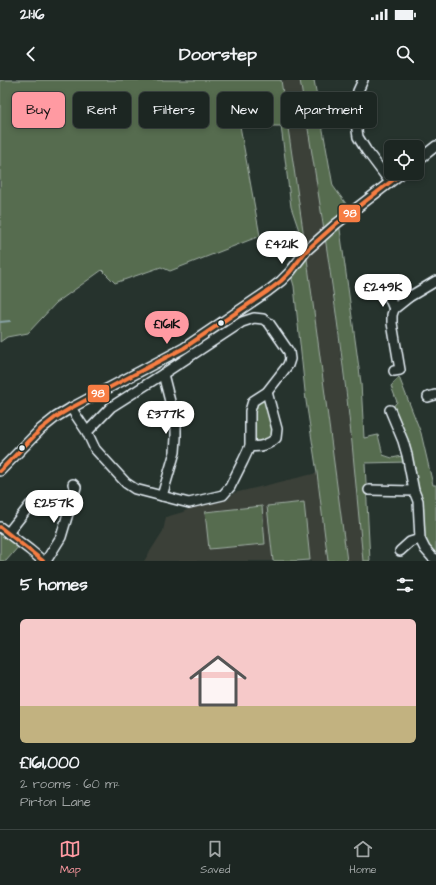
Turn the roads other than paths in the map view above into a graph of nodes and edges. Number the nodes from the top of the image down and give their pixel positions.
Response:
1 (363, 80) edge
2 (436, 146) edge
3 (424, 155) edge
4 (393, 180) edge
5 (390, 182) junction
6 (436, 281) edge
7 (409, 297) junction
8 (394, 309) junction
9 (394, 371) dead end
10 (163, 374) junction
11 (267, 392) junction
12 (71, 408) junction
13 (390, 410) dead end
14 (87, 432) junction
15 (250, 446) junction
16 (0, 471) edge
17 (77, 486) dead end
18 (369, 490) dead end
19 (414, 491) junction
20 (162, 496) junction
21 (25, 506) dead end
22 (0, 527) edge
23 (8, 533) junction
24 (420, 539) junction
25 (400, 551) dead end
26 (436, 559) edge
27 (43, 561) edge
28 (46, 561) edge

1 - 5 street
2 - 3 street
4 - 5 street
5 - 12 street
6 - 7 street
7 - 8 street
7 - 8 street
8 - 9 street
10 - 11 street
10 - 14 street
10 - 20 street
11 - 15 street
11 - 15 street
12 - 14 street
12 - 16 street
13 - 19 street
14 - 20 street
15 - 20 street
17 - 28 street
18 - 19 street
19 - 24 street
21 - 23 street
22 - 23 street
23 - 27 street
24 - 25 street
24 - 26 street

